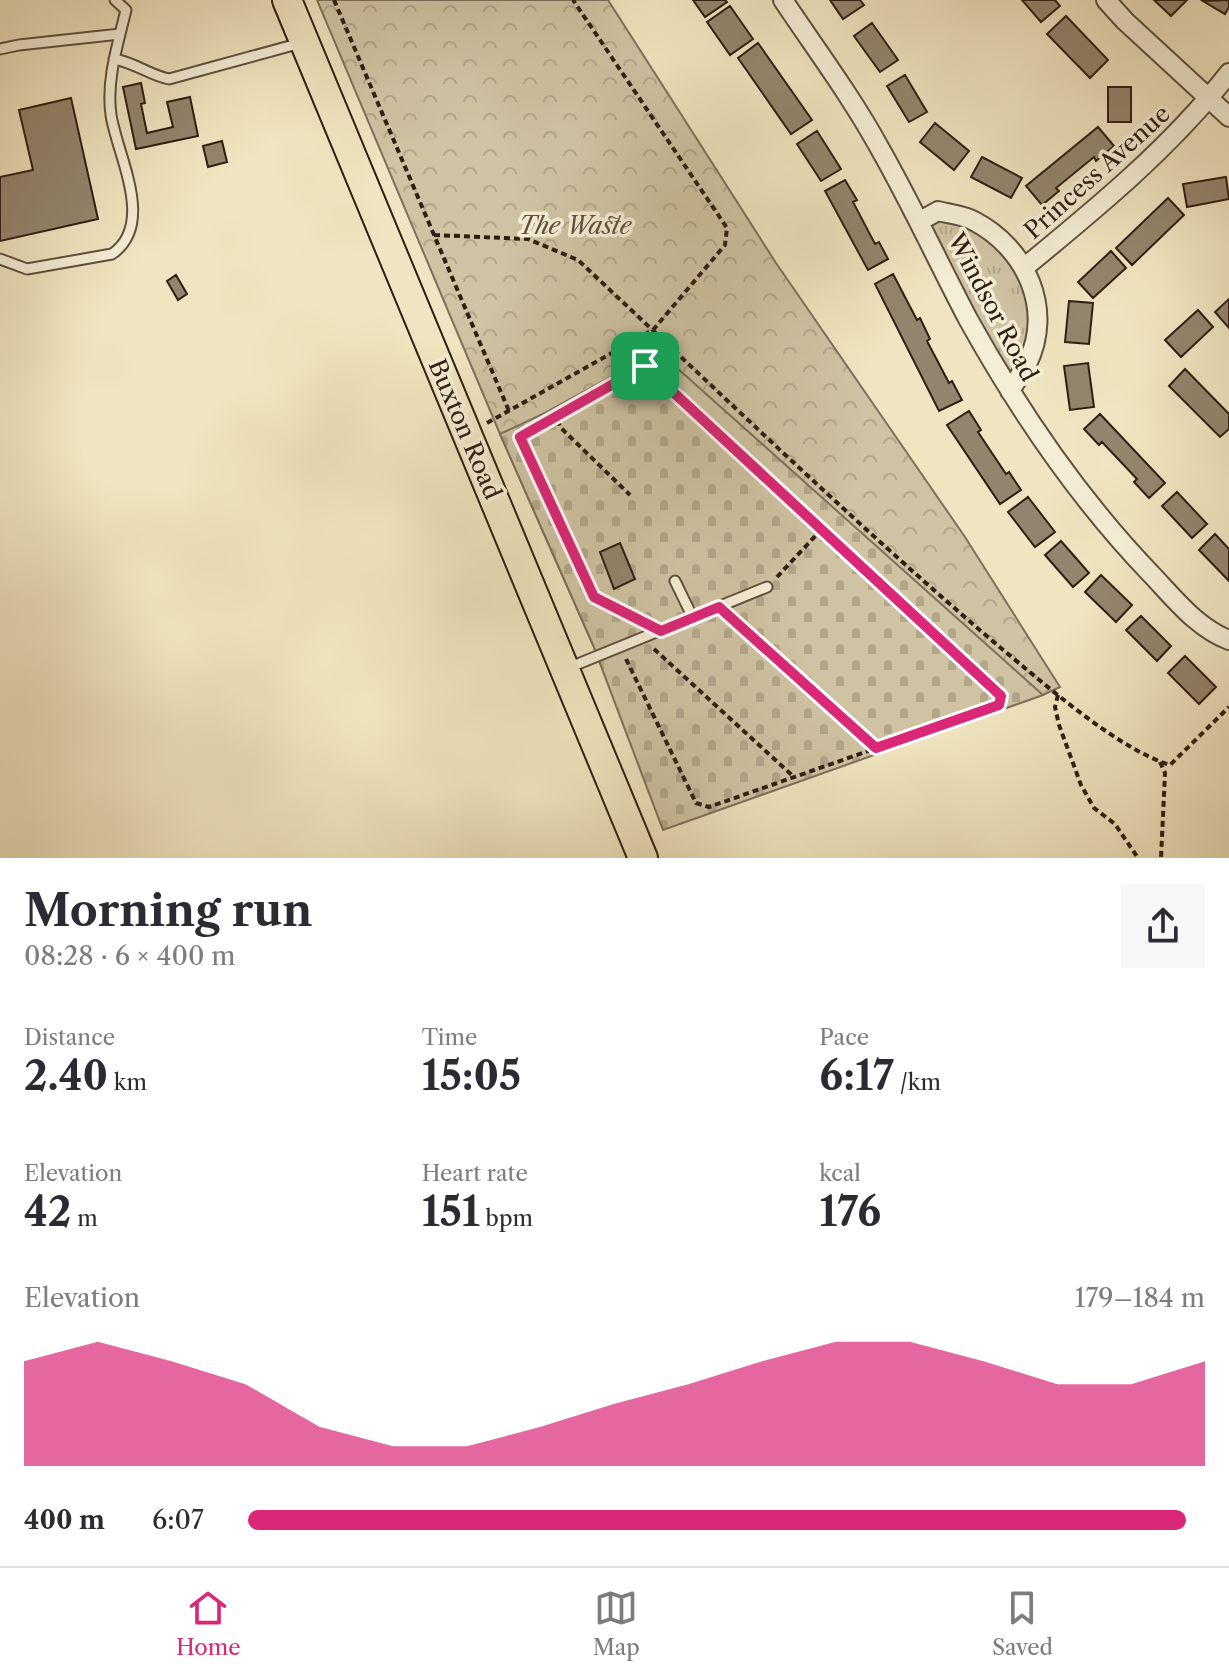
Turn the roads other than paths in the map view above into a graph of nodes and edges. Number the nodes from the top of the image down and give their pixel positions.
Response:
1 (115, 0) edge
2 (287, 0) edge
3 (783, 0) edge
4 (1106, 0) edge
5 (120, 34) junction
6 (304, 42) junction
7 (0, 49) edge
8 (114, 59) junction
9 (1229, 73) edge
10 (1209, 99) junction
11 (1229, 117) edge
12 (920, 221) junction
13 (0, 259) edge
14 (1025, 267) junction
15 (1010, 391) junction
16 (675, 581) dead end
17 (767, 587) road end
18 (693, 618) junction
19 (1229, 640) edge
20 (564, 669) junction
21 (643, 858) edge

1 - 5 lane
2 - 6 highway, Buxton Road
3 - 12 street, Windsor Road
4 - 10 street
5 - 7 lane
5 - 8 lane
6 - 8 lane
6 - 20 highway, Buxton Road
8 - 13 lane
9 - 10 street, Princess Avenue
10 - 11 street
10 - 14 street, Princess Avenue
12 - 14 street
12 - 15 street, Windsor Road
14 - 15 street
15 - 19 street, Windsor Road
16 - 18 lane
17 - 18 lane
18 - 20 lane
20 - 21 highway, Buxton Road

